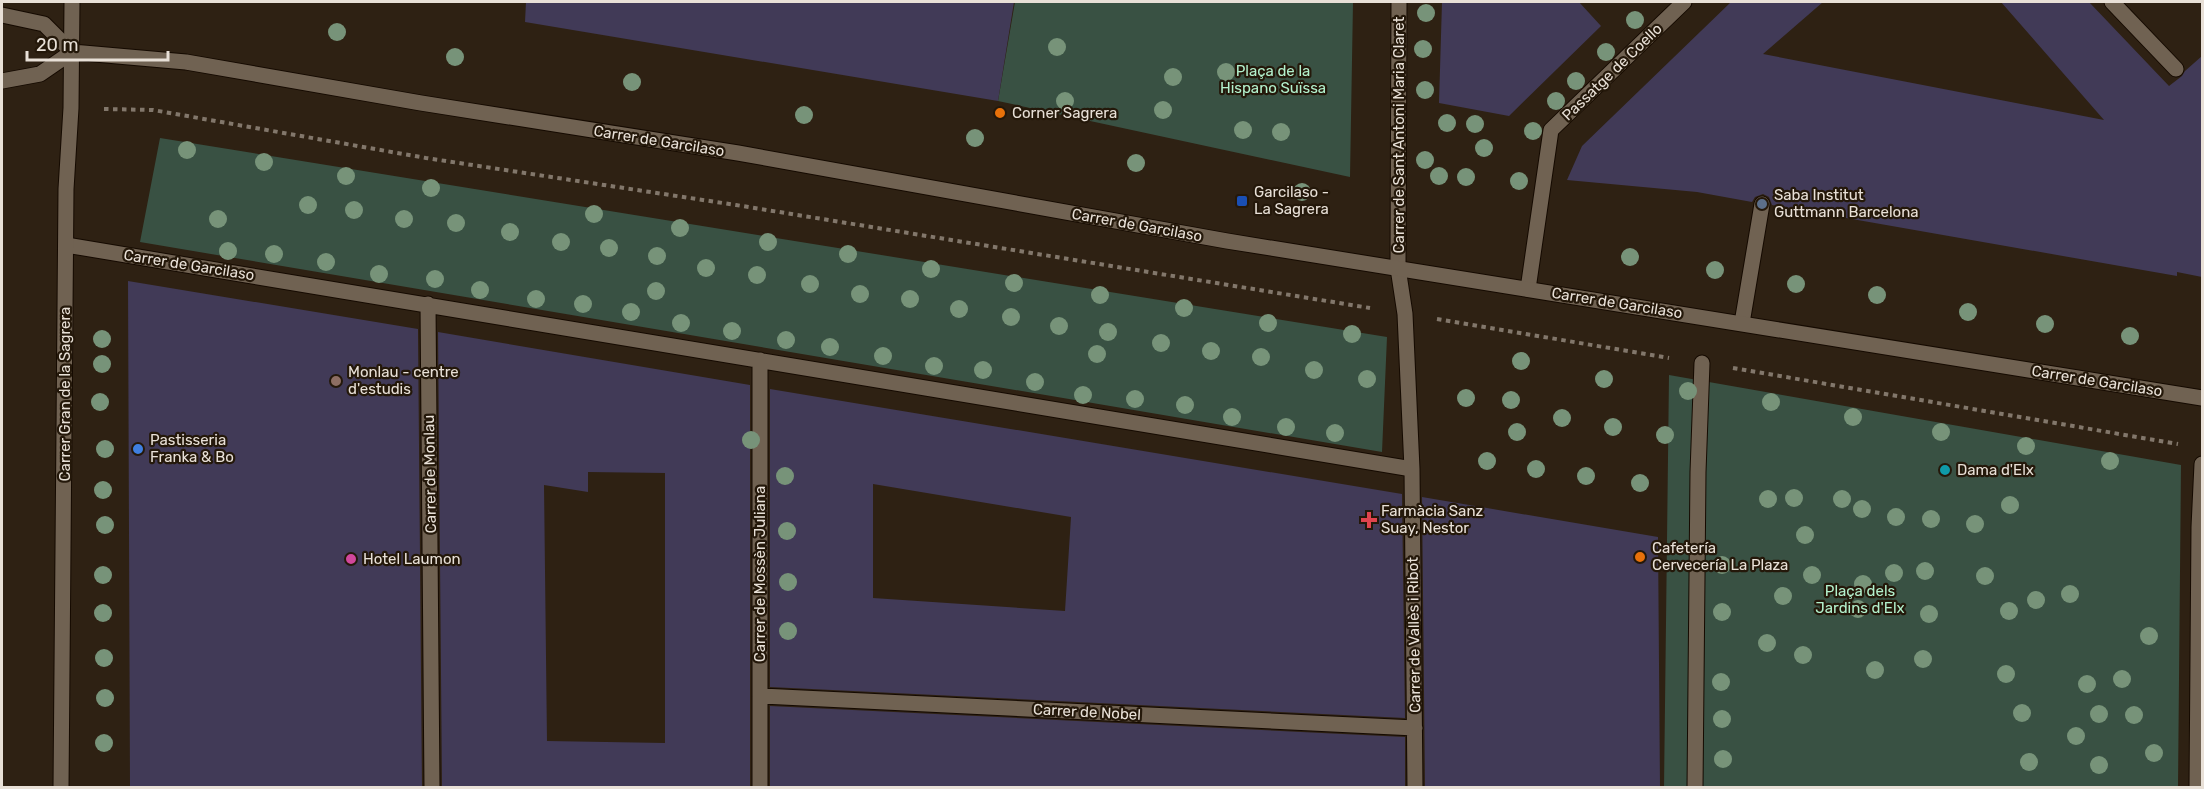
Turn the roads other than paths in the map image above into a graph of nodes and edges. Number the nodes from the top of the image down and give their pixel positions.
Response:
1 (72, 2) edge
2 (1399, 2) edge
3 (1684, 2) edge
4 (2112, 2) edge
5 (2, 15) edge
6 (72, 52) junction
7 (2176, 69) dead end
8 (2, 81) edge
9 (1762, 204) dead end
10 (66, 245) junction
11 (1398, 268) junction
12 (1528, 289) junction
13 (428, 304) junction
14 (1742, 323) junction
15 (760, 360) junction
16 (1702, 363) road end
17 (2202, 398) edge
18 (2202, 464) edge
19 (1412, 469) junction
20 (760, 696) junction
21 (1414, 728) junction
22 (61, 788) edge
23 (432, 788) edge
24 (760, 788) edge
25 (1415, 788) edge
26 (1695, 788) edge
27 (2198, 788) edge

1 - 6 street, Carrer Gran de la Sagrera
2 - 11 street, Carrer de Sant Antoni Maria Claret
3 - 12 street, Passatge de Coello
4 - 7 street
5 - 6 street
6 - 8 street
6 - 10 street, Carrer Gran de la Sagrera
6 - 11 street, Carrer de Garcilaso
9 - 14 street
10 - 13 street, Carrer de Garcilaso
10 - 22 street, Carrer Gran de la Sagrera
11 - 12 street, Carrer de Garcilaso
11 - 19 street, Carrer de Vallès i Ribot
12 - 14 street, Carrer de Garcilaso
13 - 15 street, Carrer de Garcilaso
13 - 23 street, Carrer de Monlau
14 - 17 street, Carrer de Garcilaso
15 - 19 street, Carrer de Garcilaso
15 - 20 street, Carrer de Mossèn Juliana
16 - 26 street
18 - 27 street
19 - 21 street, Carrer de Vallès i Ribot
20 - 21 street, Carrer de Nobel
20 - 24 street, Carrer de Mossèn Juliana
21 - 25 street, Carrer de Vallès i Ribot

